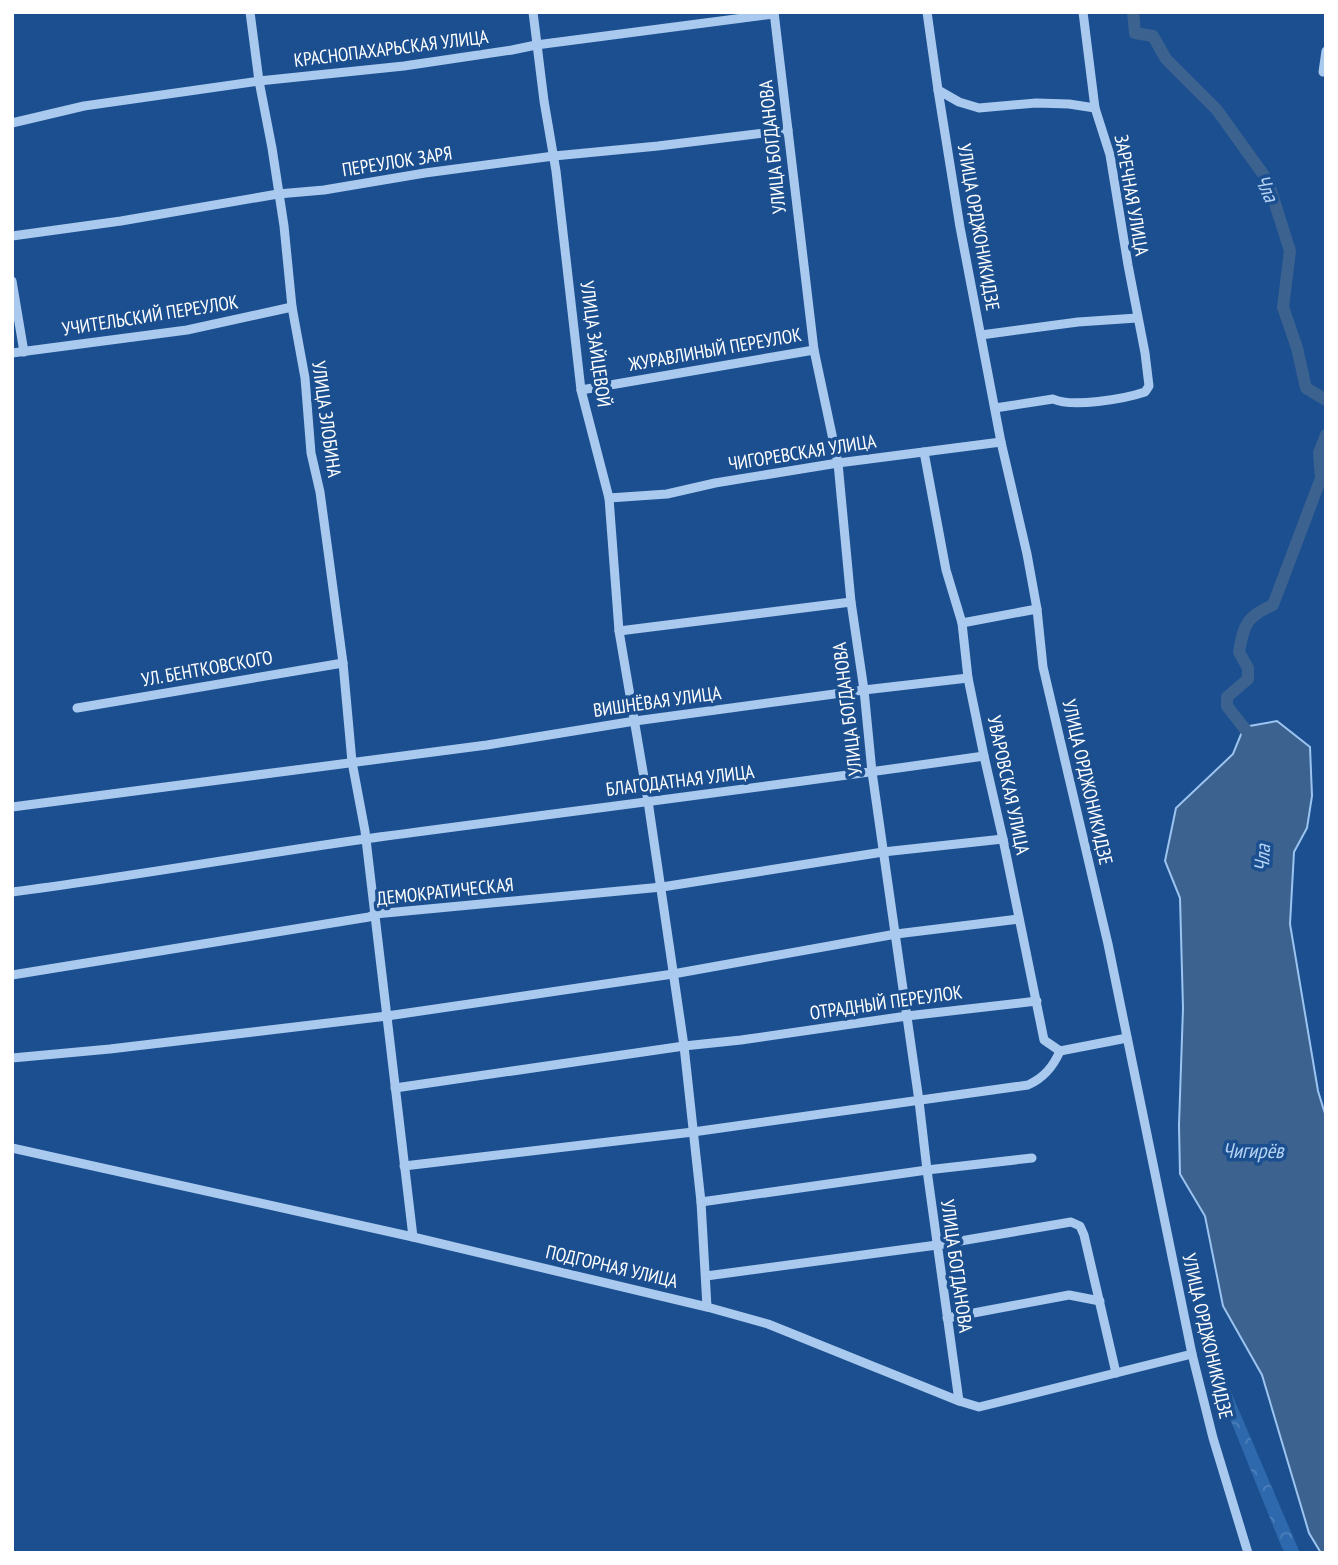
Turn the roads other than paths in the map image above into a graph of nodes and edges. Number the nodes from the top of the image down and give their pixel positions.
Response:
1 (250, 12) edge
2 (533, 12) edge
3 (927, 12) edge
4 (1083, 12) edge
5 (774, 13) edge
6 (536, 45) junction
7 (1326, 51) edge
8 (1323, 72) dead end
9 (259, 81) junction
10 (938, 90) junction
11 (1095, 108) junction
12 (12, 122) edge
13 (788, 130) junction
14 (554, 156) junction
15 (278, 194) junction
16 (12, 236) edge
17 (12, 281) edge
18 (292, 307) junction
19 (1137, 318) junction
20 (981, 335) junction
21 (814, 350) junction
22 (24, 352) junction
23 (12, 353) edge
24 (581, 390) junction
25 (995, 408) junction
26 (1001, 442) junction
27 (924, 452) junction
28 (838, 463) junction
29 (609, 498) junction
30 (851, 602) junction
31 (1037, 608) junction
32 (961, 623) junction
33 (619, 631) junction
34 (343, 663) junction
35 (968, 678) junction
36 (863, 690) junction
37 (77, 708) dead end
38 (635, 721) junction
39 (984, 756) junction
40 (352, 762) junction
41 (872, 772) junction
42 (648, 802) junction
43 (12, 807) edge
44 (365, 835) junction
45 (1003, 839) junction
46 (883, 852) junction
47 (662, 887) junction
48 (12, 892) edge
49 (375, 914) junction
50 (1019, 919) junction
51 (895, 934) junction
52 (673, 974) junction
53 (12, 975) edge
54 (1037, 1001) junction
55 (387, 1016) junction
56 (907, 1016) junction
57 (1127, 1038) junction
58 (684, 1046) junction
59 (1060, 1051) junction
60 (12, 1058) edge
61 (395, 1088) junction
62 (919, 1101) junction
63 (693, 1132) junction
64 (12, 1147) edge
65 (1032, 1158) dead end
66 (404, 1166) junction
67 (927, 1170) junction
68 (701, 1202) junction
69 (413, 1237) junction
70 (937, 1245) junction
71 (706, 1276) junction
72 (1100, 1301) junction
73 (707, 1307) junction
74 (947, 1318) junction
75 (1192, 1354) junction
76 (1116, 1373) junction
77 (958, 1401) junction
78 (1248, 1553) edge

1 - 9 street, УЛИЦА ЗЛОБИНА
2 - 6 street, УЛИЦА ЗАЙЦЕВОЙ
3 - 10 street, УЛИЦА ОРДЖОНИКИДЗЕ
4 - 11 street, ЗАРЕЧНАЯ УЛИЦА
5 - 6 street, КРАСНОПАХАРЬСКАЯ УЛИЦА
5 - 13 street, УЛИЦА БОГДАНОВА
6 - 9 street, КРАСНОПАХАРЬСКАЯ УЛИЦА
6 - 14 street, УЛИЦА ЗАЙЦЕВОЙ
7 - 8 street
9 - 12 street, КРАСНОПАХАРЬСКАЯ УЛИЦА
9 - 15 street, УЛИЦА ЗЛОБИНА
10 - 11 street
10 - 20 street, УЛИЦА ОРДЖОНИКИДЗЕ
11 - 19 street, ЗАРЕЧНАЯ УЛИЦА
13 - 14 street, ПЕРЕУЛОК ЗАРЯ
13 - 21 street, УЛИЦА БОГДАНОВА
14 - 15 street, ПЕРЕУЛОК ЗАРЯ
14 - 24 street, УЛИЦА ЗАЙЦЕВОЙ
15 - 16 street, ПЕРЕУЛОК ЗАРЯ
15 - 18 street, УЛИЦА ЗЛОБИНА
17 - 22 street
18 - 22 street, УЧИТЕЛЬСКИЙ ПЕРЕУЛОК
18 - 34 street, УЛИЦА ЗЛОБИНА
19 - 20 street
19 - 25 street, ЗАРЕЧНАЯ УЛИЦА
20 - 25 street, УЛИЦА ОРДЖОНИКИДЗЕ
21 - 24 street, ЖУРАВЛИНЫЙ ПЕРЕУЛОК
21 - 28 street, УЛИЦА БОГДАНОВА
22 - 23 street, УЧИТЕЛЬСКИЙ ПЕРЕУЛОК
24 - 29 street, УЛИЦА ЗАЙЦЕВОЙ
25 - 26 street, УЛИЦА ОРДЖОНИКИДЗЕ
26 - 27 street, ЧИГОРЕВСКАЯ УЛИЦА
26 - 31 street, УЛИЦА ОРДЖОНИКИДЗЕ
27 - 28 street, ЧИГОРЕВСКАЯ УЛИЦА
27 - 32 street, УВАРОВСКАЯ УЛИЦА
28 - 29 street, ЧИГОРЕВСКАЯ УЛИЦА
28 - 30 street, УЛИЦА БОГДАНОВА
29 - 33 street, УЛИЦА ЗАЙЦЕВОЙ
30 - 33 street
30 - 36 street, УЛИЦА БОГДАНОВА
31 - 32 street
31 - 57 street, УЛИЦА ОРДЖОНИКИДЗЕ
32 - 35 street, УВАРОВСКАЯ УЛИЦА
33 - 38 street, УЛИЦА ЗАЙЦЕВОЙ
34 - 37 street, УЛ. БЕНТКОВСКОГО
34 - 40 street, УЛИЦА ЗЛОБИНА
35 - 36 street, ВИШНЁВАЯ УЛИЦА
35 - 39 street, УВАРОВСКАЯ УЛИЦА
36 - 38 street, ВИШНЁВАЯ УЛИЦА
36 - 41 street, УЛИЦА БОГДАНОВА
38 - 40 street, ВИШНЁВАЯ УЛИЦА
38 - 42 street, УЛИЦА ЗАЙЦЕВОЙ
39 - 41 street, БЛАГОДАТНАЯ УЛИЦА
39 - 45 street, УВАРОВСКАЯ УЛИЦА
40 - 43 street, ВИШНЁВАЯ УЛИЦА
40 - 44 street, УЛИЦА ЗЛОБИНА
41 - 42 street, БЛАГОДАТНАЯ УЛИЦА
41 - 46 street, УЛИЦА БОГДАНОВА
42 - 44 street, БЛАГОДАТНАЯ УЛИЦА
42 - 47 street, УЛИЦА ЗАЙЦЕВОЙ
44 - 48 street, БЛАГОДАТНАЯ УЛИЦА
44 - 49 street, УЛИЦА ЗЛОБИНА
45 - 46 street, ДЕМОКРАТИЧЕСКАЯ
45 - 50 street, УВАРОВСКАЯ УЛИЦА
46 - 47 street, ДЕМОКРАТИЧЕСКАЯ
46 - 51 street, УЛИЦА БОГДАНОВА
47 - 49 street, ДЕМОКРАТИЧЕСКАЯ
47 - 52 street, УЛИЦА ЗАЙЦЕВОЙ
49 - 53 street, ДЕМОКРАТИЧЕСКАЯ
49 - 55 street, УЛИЦА ЗЛОБИНА
50 - 51 street
50 - 54 street, УВАРОВСКАЯ УЛИЦА
51 - 52 street
51 - 56 street, УЛИЦА БОГДАНОВА
52 - 55 street
52 - 58 street, УЛИЦА ЗАЙЦЕВОЙ
54 - 56 street, ОТРАДНЫЙ ПЕРЕУЛОК
54 - 59 street, УВАРОВСКАЯ УЛИЦА
55 - 60 street
55 - 61 street, УЛИЦА ЗЛОБИНА
56 - 58 street, ОТРАДНЫЙ ПЕРЕУЛОК
56 - 62 street, УЛИЦА БОГДАНОВА
57 - 59 street
57 - 75 street, УЛИЦА ОРДЖОНИКИДЗЕ
58 - 61 street, ОТРАДНЫЙ ПЕРЕУЛОК
58 - 63 street, УЛИЦА ЗАЙЦЕВОЙ
59 - 62 street
61 - 66 street, УЛИЦА ЗЛОБИНА
62 - 63 street
62 - 67 street, УЛИЦА БОГДАНОВА
63 - 66 street
63 - 68 street, УЛИЦА ЗАЙЦЕВОЙ
64 - 69 street, ПОДГОРНАЯ УЛИЦА
65 - 67 street
66 - 69 street, УЛИЦА ЗЛОБИНА
67 - 68 street
67 - 70 street, УЛИЦА БОГДАНОВА
68 - 71 street, УЛИЦА ЗАЙЦЕВОЙ
69 - 73 street, ПОДГОРНАЯ УЛИЦА
70 - 71 street
70 - 72 street
70 - 74 street, УЛИЦА БОГДАНОВА
71 - 73 street, УЛИЦА ЗАЙЦЕВОЙ
72 - 74 street
72 - 76 street
73 - 77 street, ПОДГОРНАЯ УЛИЦА
74 - 77 street, УЛИЦА БОГДАНОВА
75 - 76 street, ПОДГОРНАЯ УЛИЦА
75 - 78 street, УЛИЦА ОРДЖОНИКИДЗЕ
76 - 77 street, ПОДГОРНАЯ УЛИЦА

